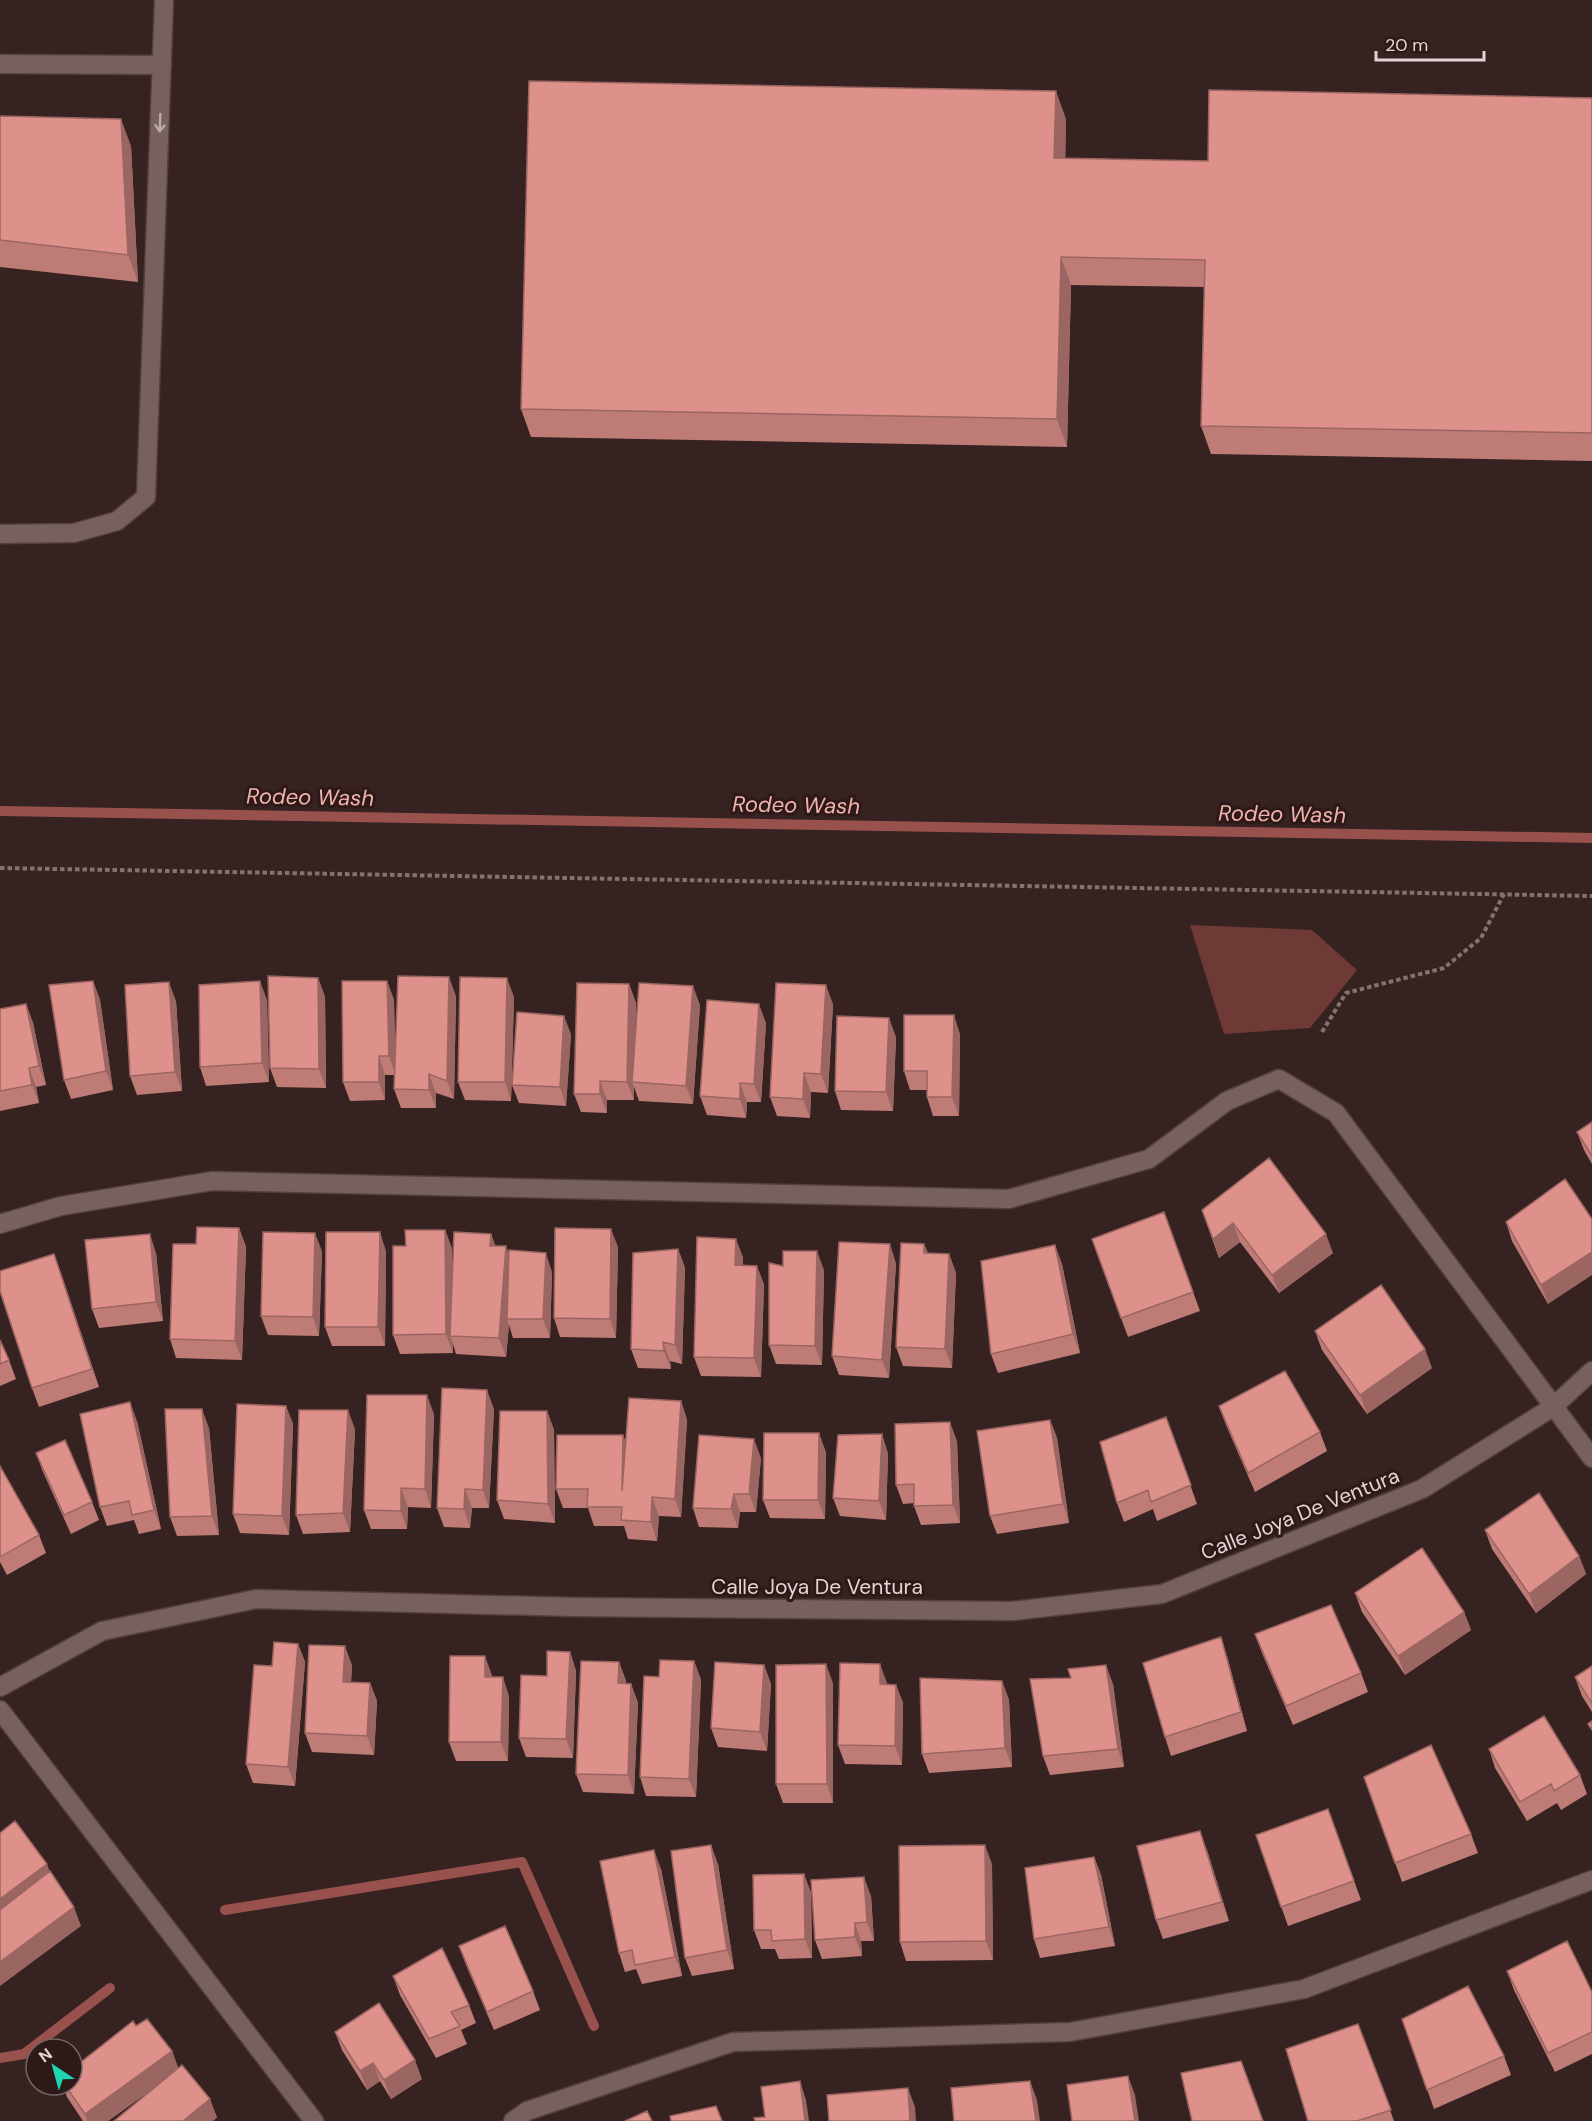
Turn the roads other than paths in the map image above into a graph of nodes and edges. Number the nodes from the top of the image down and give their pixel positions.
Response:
1 (164, 0) edge
2 (0, 64) edge
3 (162, 65) junction
4 (0, 534) edge
5 (0, 1224) edge
6 (1592, 1371) edge
7 (1553, 1407) junction
8 (1592, 1458) edge
9 (0, 1688) edge
10 (0, 1710) edge
11 (1592, 1880) edge
12 (315, 2121) edge
13 (513, 2121) edge

1 - 3 street
2 - 3 street
3 -> 4 street
5 - 7 street
6 - 7 street, Calle Joya De Ventura
7 - 8 street
7 - 9 street, Calle Joya De Ventura
10 - 12 street
11 - 13 street

